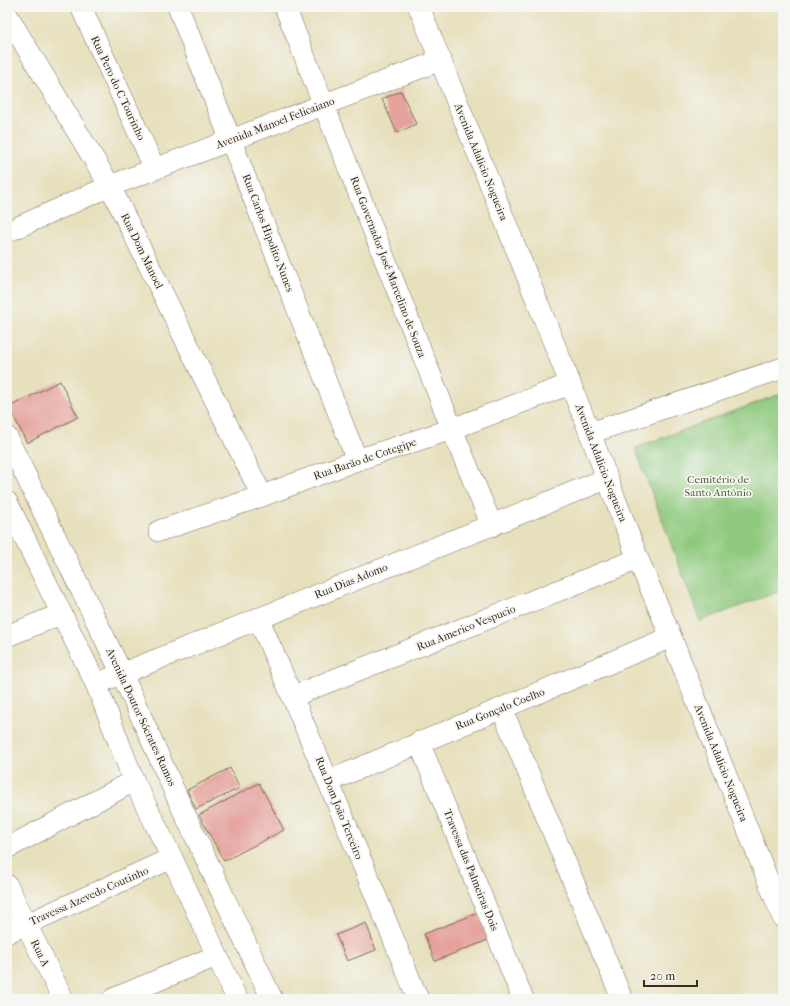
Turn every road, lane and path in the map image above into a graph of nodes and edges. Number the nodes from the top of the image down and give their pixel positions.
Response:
1 (81, 7) edge
2 (178, 7) edge
3 (285, 7) edge
4 (419, 7) edge
5 (7, 15) edge
6 (441, 60) junction
7 (324, 104) junction
8 (231, 140) junction
9 (155, 169) junction
10 (110, 186) junction
11 (7, 232) edge
12 (783, 368) edge
13 (570, 384) junction
14 (452, 429) junction
15 (590, 433) junction
16 (7, 437) edge
17 (357, 460) junction
18 (606, 478) junction
19 (262, 496) junction
20 (7, 502) edge
21 (492, 526) junction
22 (159, 531) dead end
23 (638, 559) junction
24 (62, 614) junction
25 (258, 618) junction
26 (7, 636) edge
27 (671, 637) junction
28 (122, 674) junction
29 (96, 684) junction
30 (293, 696) junction
31 (502, 709) junction
32 (419, 742) junction
33 (134, 780) junction
34 (328, 781) junction
35 (7, 848) edge
36 (172, 858) junction
37 (7, 885) edge
38 (783, 918) edge
39 (26, 924) junction
40 (7, 933) edge
41 (216, 956) junction
42 (63, 999) edge
43 (113, 999) edge
44 (237, 999) edge
45 (272, 999) edge
46 (418, 999) edge
47 (523, 999) edge
48 (622, 999) edge

1 - 9 street, Rua Pero do C Tourinho
2 - 8 street, Rua Carlos Hipolito Nunes
3 - 7 street, Rua Governador José Marcelino de Souza
4 - 6 street, Avenida Adalicio Nogueira
5 - 10 street, Rua Dom Manoel
6 - 7 street, Avenida Manoel Felicaiano
6 - 13 street, Avenida Adalicio Nogueira
7 - 8 street, Avenida Manoel Felicaiano
7 - 14 street, Rua Governador José Marcelino de Souza
8 - 9 street, Avenida Manoel Felicaiano
8 - 17 street, Rua Carlos Hipolito Nunes
9 - 10 street, Avenida Manoel Felicaiano
10 - 11 street, Avenida Manoel Felicaiano
10 - 19 street, Rua Dom Manoel
12 - 15 street
13 - 14 street, Rua Barão de Cotegipe
13 - 15 street, Avenida Adalicio Nogueira
14 - 17 street, Rua Barão de Cotegipe
14 - 21 street, Rua Governador José Marcelino de Souza
15 - 18 street, Avenida Adalicio Nogueira
16 - 28 street, Avenida Doutor Sócrates Ramos
17 - 19 street, Rua Barão de Cotegipe
18 - 21 street, Rua Dias Adomo
18 - 23 street, Avenida Adalicio Nogueira
19 - 22 street, Rua Barão de Cotegipe
20 - 24 street
21 - 25 street, Rua Dias Adomo
23 - 27 street, Avenida Adalicio Nogueira
23 - 30 street, Rua Americo Vespucio
24 - 26 street
24 - 29 street
25 - 28 street, Rua Dias Adomo
25 - 30 street, Rua Dom João Terceiro
27 - 31 street, Rua Gonçalo Coelho
27 - 38 street, Avenida Adalicio Nogueira
28 - 29 street, Rua Dias Adomo
28 - 45 street, Avenida Doutor Sócrates Ramos
29 - 33 street
30 - 34 street, Rua Dom João Terceiro
31 - 32 street, Rua Gonçalo Coelho
31 - 48 street
32 - 34 street, Rua Gonçalo Coelho
32 - 47 street, Travessa das Palmeiras Dois
33 - 35 street
33 - 36 street
34 - 46 street, Rua Dom João Terceiro
36 - 39 street, Travessa Azevedo Coutinho
36 - 41 street
37 - 39 street, Rua A
39 - 40 street, Travessa Azevedo Coutinho
39 - 42 street, Rua A
41 - 43 street
41 - 44 street

